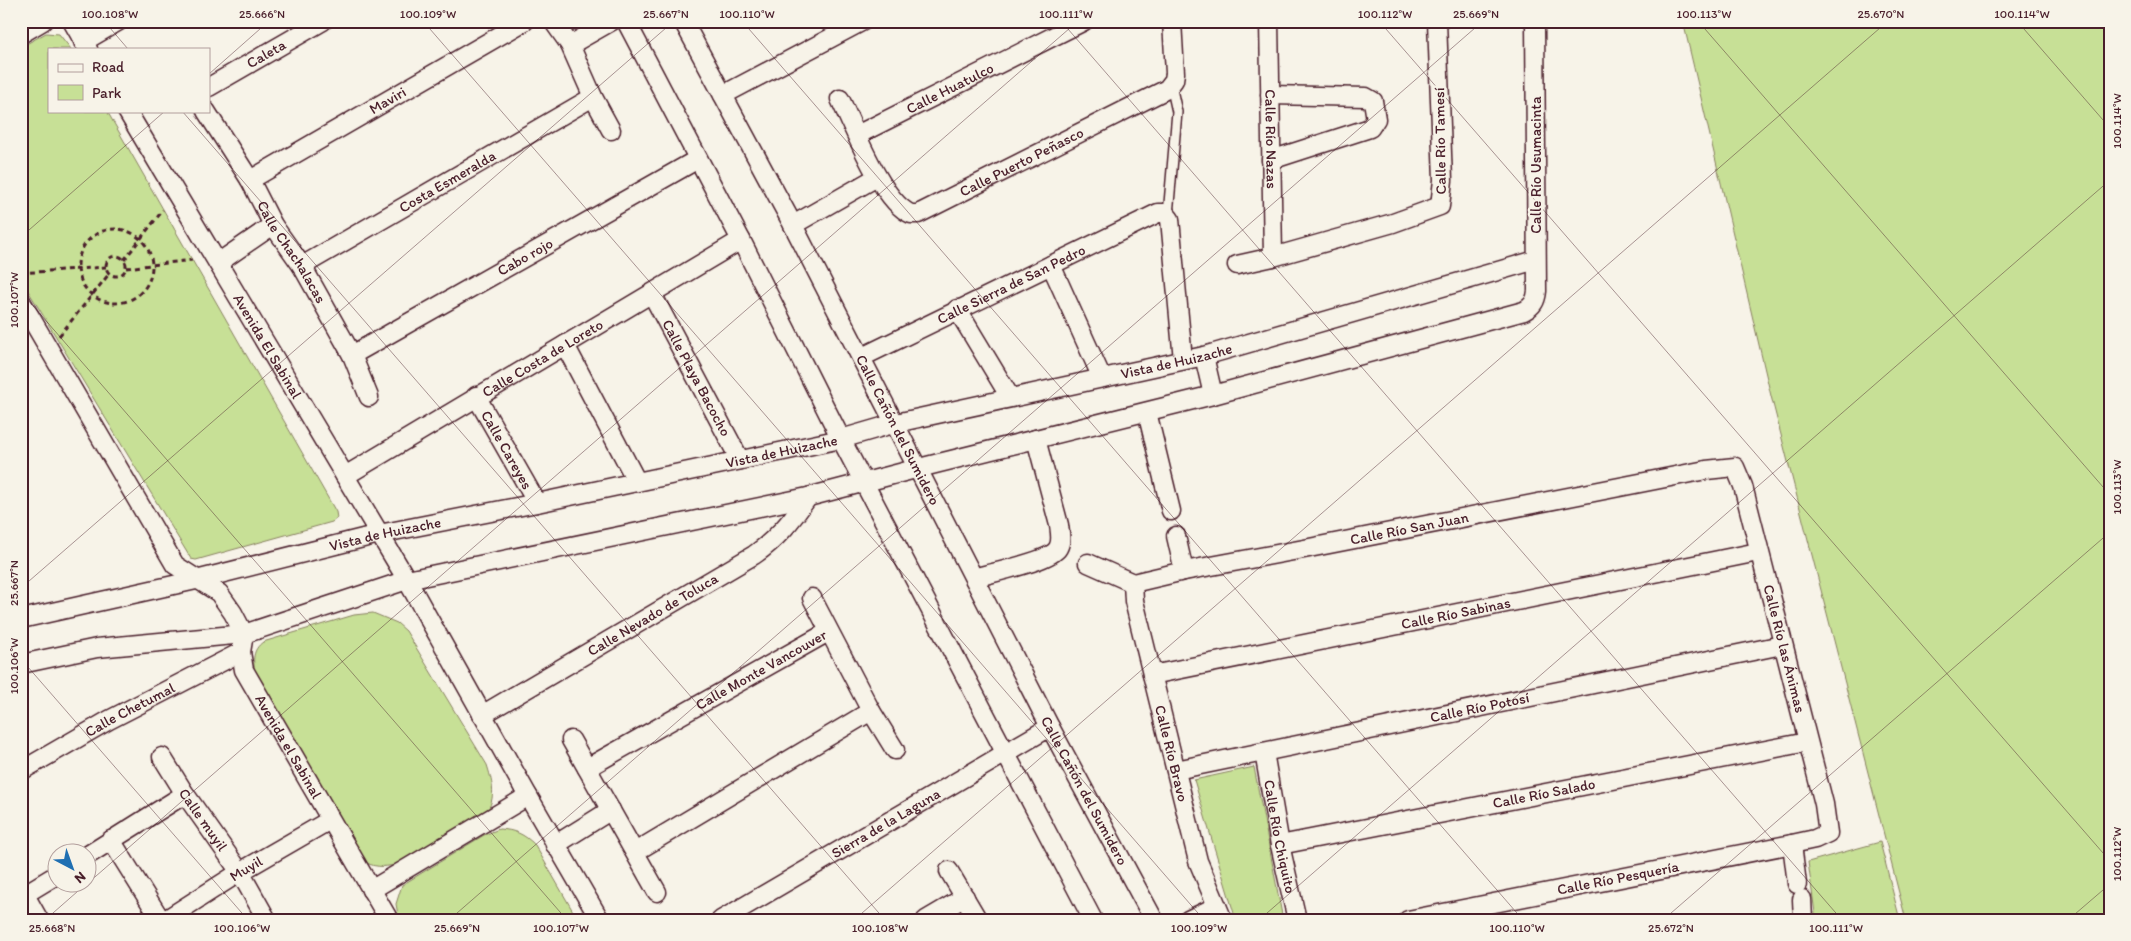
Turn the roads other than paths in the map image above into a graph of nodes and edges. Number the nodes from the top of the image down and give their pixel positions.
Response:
1 (43, 21) edge
2 (72, 21) edge
3 (119, 21) edge
4 (323, 21) edge
5 (526, 21) edge
6 (553, 21) edge
7 (612, 21) edge
8 (626, 21) edge
9 (683, 21) edge
10 (863, 21) edge
11 (1084, 21) edge
12 (1172, 21) edge
13 (1269, 21) edge
14 (1437, 21) edge
15 (1535, 21) edge
16 (21, 34) edge
17 (86, 45) edge
18 (570, 45) junction
19 (1172, 82) junction
20 (210, 86) edge
21 (723, 94) junction
22 (1270, 95) junction
23 (592, 97) junction
24 (840, 99) dead end
25 (128, 112) edge
26 (207, 112) edge
27 (611, 130) dead end
28 (857, 135) junction
29 (698, 159) junction
30 (1271, 160) junction
31 (877, 177) junction
32 (250, 180) junction
33 (1165, 214) junction
34 (273, 225) junction
35 (793, 225) junction
36 (741, 240) junction
37 (1273, 257) junction
38 (1536, 260) junction
39 (218, 263) junction
40 (1051, 265) junction
41 (1237, 265) dead end
42 (302, 266) junction
43 (652, 294) junction
44 (21, 301) edge
45 (957, 309) junction
46 (565, 345) junction
47 (352, 355) junction
48 (1204, 356) junction
49 (862, 357) junction
50 (1183, 360) junction
51 (1102, 378) junction
52 (1213, 395) junction
53 (476, 396) junction
54 (369, 397) dead end
55 (1010, 397) junction
56 (1147, 412) junction
57 (896, 423) junction
58 (841, 439) junction
59 (1036, 439) junction
60 (740, 460) junction
61 (1735, 467) joint
62 (919, 468) junction
63 (345, 476) junction
64 (637, 482) junction
65 (864, 482) junction
66 (808, 498) junction
67 (537, 503) junction
68 (1171, 511) dead end
69 (379, 534) junction
70 (1176, 536) dead end
71 (1758, 552) junction
72 (1088, 563) dead end
73 (1184, 571) junction
74 (974, 578) junction
75 (196, 580) junction
76 (407, 580) junction
77 (1133, 582) junction
78 (812, 598) dead end
79 (21, 619) edge
80 (828, 632) junction
81 (244, 634) junction
82 (1782, 645) junction
83 (241, 652) junction
84 (21, 664) edge
85 (1152, 675) junction
86 (870, 711) junction
87 (482, 715) junction
88 (1050, 727) junction
89 (571, 740) dead end
90 (1808, 742) junction
91 (895, 750) dead end
92 (1006, 752) junction
93 (1264, 752) junction
94 (162, 757) dead end
95 (587, 768) junction
96 (1176, 770) junction
97 (21, 772) edge
98 (185, 794) junction
99 (528, 796) junction
100 (611, 810) junction
101 (330, 820) junction
102 (1828, 833) joint
103 (111, 840) junction
104 (555, 844) junction
105 (1792, 844) junction
106 (1280, 845) junction
107 (98, 848) edge
108 (636, 852) junction
109 (949, 871) dead end
110 (240, 872) junction
111 (48, 879) edge
112 (372, 890) junction
113 (23, 891) edge
114 (657, 892) dead end
115 (965, 897) junction
116 (1220, 913) edge
117 (39, 920) edge
118 (160, 920) edge
119 (164, 920) edge
120 (266, 920) edge
121 (389, 920) edge
122 (600, 920) edge
123 (721, 920) edge
124 (926, 920) edge
125 (978, 920) edge
126 (1093, 920) edge
127 (1154, 920) edge
128 (1188, 920) edge
129 (1297, 920) edge
130 (1408, 920) edge
131 (1803, 920) edge

1 - 16 street
2 - 17 street
3 - 17 street
4 - 20 street, Caleta
5 - 32 street, Maviri
6 - 18 street
7 - 18 street
8 - 29 street
9 - 21 street, Calle Cañón del Sumidero
10 - 21 street
11 - 28 street, Calle Huatulco
12 - 19 street
13 - 22 street, Calle Río Nazas
14 - 37 street, Calle Río Tamesí
15 - 38 street, Calle Río Usumacinta
18 - 23 street
19 - 31 street, Calle Puerto Peñasco
19 - 33 lane
21 - 35 street, Calle Cañón del Sumidero
22 - 30 street, Calle Río Nazas
22 - 30 street
23 - 27 street
23 - 42 street, Costa Esmeralda
24 - 28 street
25 - 39 street, Avenida El Sabinal
26 - 32 street, Calle Chachalacas
28 - 31 street
29 - 36 street
29 - 47 street, Cabo rojo
30 - 37 street, Calle Río Nazas
31 - 35 street
32 - 34 street, Calle Chachalacas
33 - 40 street, Calle Sierra de San Pedro
33 - 50 street
34 - 39 street
34 - 42 street, Calle Chachalacas
35 - 49 street, Calle Cañón del Sumidero
36 - 43 street, Calle Costa de Loreto
36 - 58 street
37 - 41 street
38 - 48 street, Vista de Huizache
38 - 52 street, Calle Río Usumacinta
39 - 63 street, Avenida El Sabinal
40 - 45 street, Calle Sierra de San Pedro
40 - 51 street
42 - 47 street, Calle Chachalacas
43 - 46 street, Calle Costa de Loreto
43 - 60 street, Calle Playa Bacocho
44 - 75 street
45 - 49 street, Calle Sierra de San Pedro
45 - 55 street
46 - 53 street, Calle Costa de Loreto
46 - 64 street
47 - 54 street, Calle Chachalacas
48 - 50 street, Vista de Huizache
48 - 52 street
49 - 57 street, Calle Cañón del Sumidero
50 - 51 street, Vista de Huizache
51 - 55 street, Vista de Huizache
52 - 56 street
53 - 63 street, Calle Costa de Loreto
53 - 67 street, Calle Careyes
55 - 57 street, Vista de Huizache
56 - 59 street
56 - 68 street
57 - 58 street, Vista de Huizache
57 - 62 street, Calle Cañón del Sumidero
58 - 60 street, Vista de Huizache
58 - 65 street
59 - 62 street
59 - 74 street
60 - 64 street, Vista de Huizache
61 - 71 street, Calle Río las Ánimas
61 - 73 street, Calle Río San Juan
62 - 65 street
62 - 74 street, Calle Cañón del Sumidero
63 - 69 street, Avenida El Sabinal
64 - 67 street, Vista de Huizache
65 - 66 street
65 - 92 street
66 - 76 street
66 - 87 street, Calle Nevado de Toluca
67 - 69 street, Vista de Huizache
69 - 75 street, Vista de Huizache
69 - 76 street, Avenida El Sabinal
70 - 73 street
71 - 82 street, Calle Río las Ánimas
71 - 85 street, Calle Río Sabinas
72 - 77 street
73 - 77 street, Calle Río San Juan
74 - 88 street, Calle Cañón del Sumidero
75 - 79 street, Vista de Huizache
75 - 81 street
76 - 81 street
76 - 87 street
77 - 85 street, Calle Río Bravo
78 - 80 street
80 - 86 street, Calle Monte Vancouver
80 - 95 street, Calle Monte Vancouver
81 - 83 street, Avenida el Sabinal
81 - 84 street
82 - 90 street, Calle Río las Ánimas
82 - 93 street, Calle Río Potosí
83 - 97 street, Calle Chetumal
83 - 101 street, Avenida el Sabinal
85 - 96 street, Calle Río Bravo
86 - 91 street, Calle Monte Vancouver
86 - 108 street
87 - 99 street
88 - 92 street, Sierra de la Laguna
88 - 127 street, Calle Cañón del Sumidero
89 - 95 street
90 - 102 street, Calle Río las Ánimas
90 - 106 street, Calle Río Salado
92 - 123 street, Sierra de la Laguna
92 - 126 street
93 - 96 street, Calle Río Potosí
93 - 106 street, Calle Río Chiquito
94 - 98 street
95 - 100 street
96 - 116 street, Calle Río Bravo
98 - 103 street, Calle muyil
98 - 110 street, Calle muyil
99 - 104 street
99 - 112 street
100 - 104 street
100 - 108 street
101 - 110 street, Muyil
101 - 112 street, Avenida el Sabinal
102 - 105 street, Calle Río Pesquería
103 - 107 street, Calle muyil
103 - 118 street
104 - 122 street
105 - 130 street, Calle Río Pesquería
105 - 131 street
106 - 129 street, Calle Río Chiquito
108 - 114 street
109 - 115 street
110 - 119 street, Muyil
110 - 120 street, Calle muyil
111 - 113 street
112 - 121 street, Avenida el Sabinal
113 - 117 street
115 - 124 street
115 - 125 street
116 - 128 street

